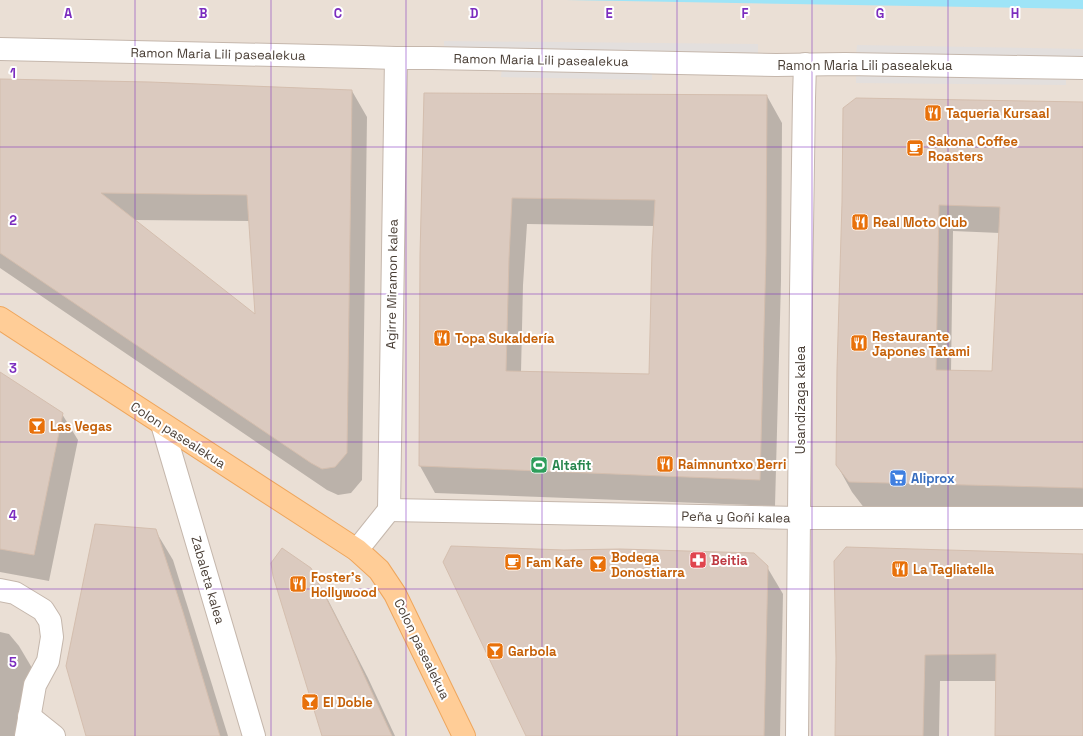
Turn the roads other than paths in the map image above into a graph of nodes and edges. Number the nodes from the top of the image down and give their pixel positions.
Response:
1 (0, 49) edge
2 (396, 58) junction
3 (806, 64) junction
4 (1083, 68) edge
5 (0, 318) edge
6 (162, 424) junction
7 (389, 510) junction
8 (799, 518) junction
9 (1083, 518) edge
10 (357, 550) junction
11 (8, 591) edge
12 (28, 726) edge
13 (54, 736) edge
14 (254, 736) edge
15 (464, 736) edge
16 (797, 736) edge

1 - 2 street, Ramon Maria Lili pasealekua
2 - 3 street, Ramon Maria Lili pasealekua
2 - 7 street, Agirre Miramon kalea
3 - 4 street, Ramon Maria Lili pasealekua
3 - 8 street, Usandizaga kalea
5 - 6 main road, Colon pasealekua
6 - 10 main road, Colon pasealekua
6 - 14 street, Zabaleta kalea
7 - 8 street, Peña y Goñi kalea
7 - 10 street
8 - 9 street, Peña y Goñi kalea
8 - 16 street, Usandizaga kalea
10 - 15 main road, Colon pasealekua
11 - 12 street
12 - 13 street

